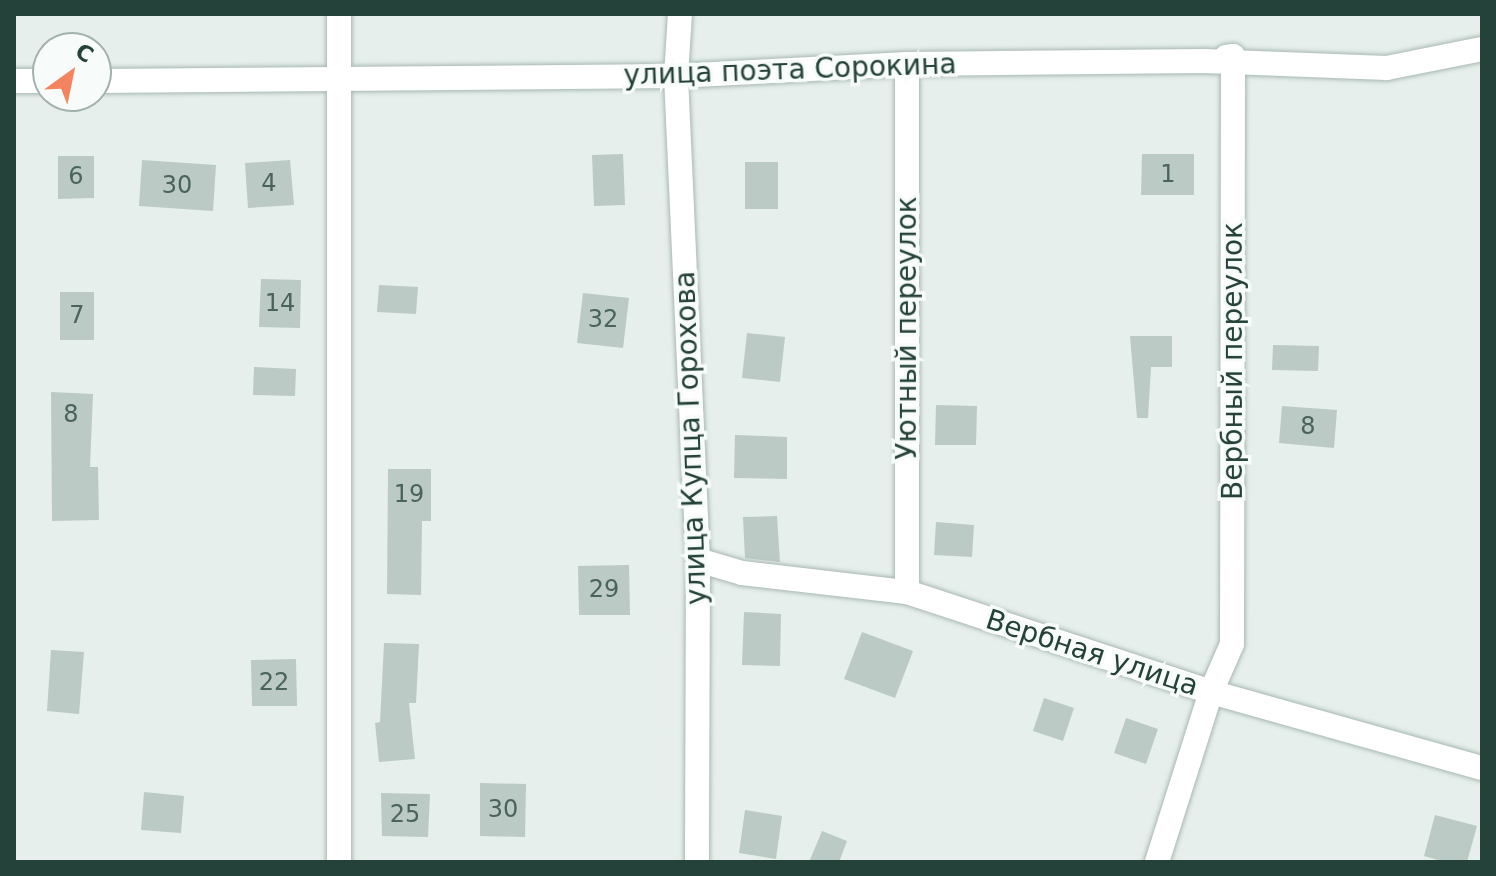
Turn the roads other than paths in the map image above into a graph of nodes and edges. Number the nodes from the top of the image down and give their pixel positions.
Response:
1 (339, 14) edge
2 (680, 14) edge
3 (1482, 49) edge
4 (1204, 61) junction
5 (907, 64) junction
6 (676, 76) junction
7 (340, 79) junction
8 (112, 81) edge
9 (698, 560) junction
10 (907, 592) junction
11 (1211, 692) junction
12 (1482, 768) edge
13 (339, 862) edge
14 (697, 862) edge
15 (1157, 862) edge

1 - 7 street
2 - 6 street, улица Купца Горохова
3 - 4 street, улица поэта Сорокина
4 - 5 street, улица поэта Сорокина
4 - 11 street, Вербный переулок
5 - 6 street, улица поэта Сорокина
5 - 10 street, Уютный переулок
6 - 7 street, улица поэта Сорокина
6 - 9 street, улица Купца Горохова
7 - 8 street, улица поэта Сорокина
7 - 13 street
9 - 10 street, Вербная улица
9 - 14 street, улица Купца Горохова
10 - 11 street, Вербная улица
11 - 12 street, Вербная улица
11 - 15 street

